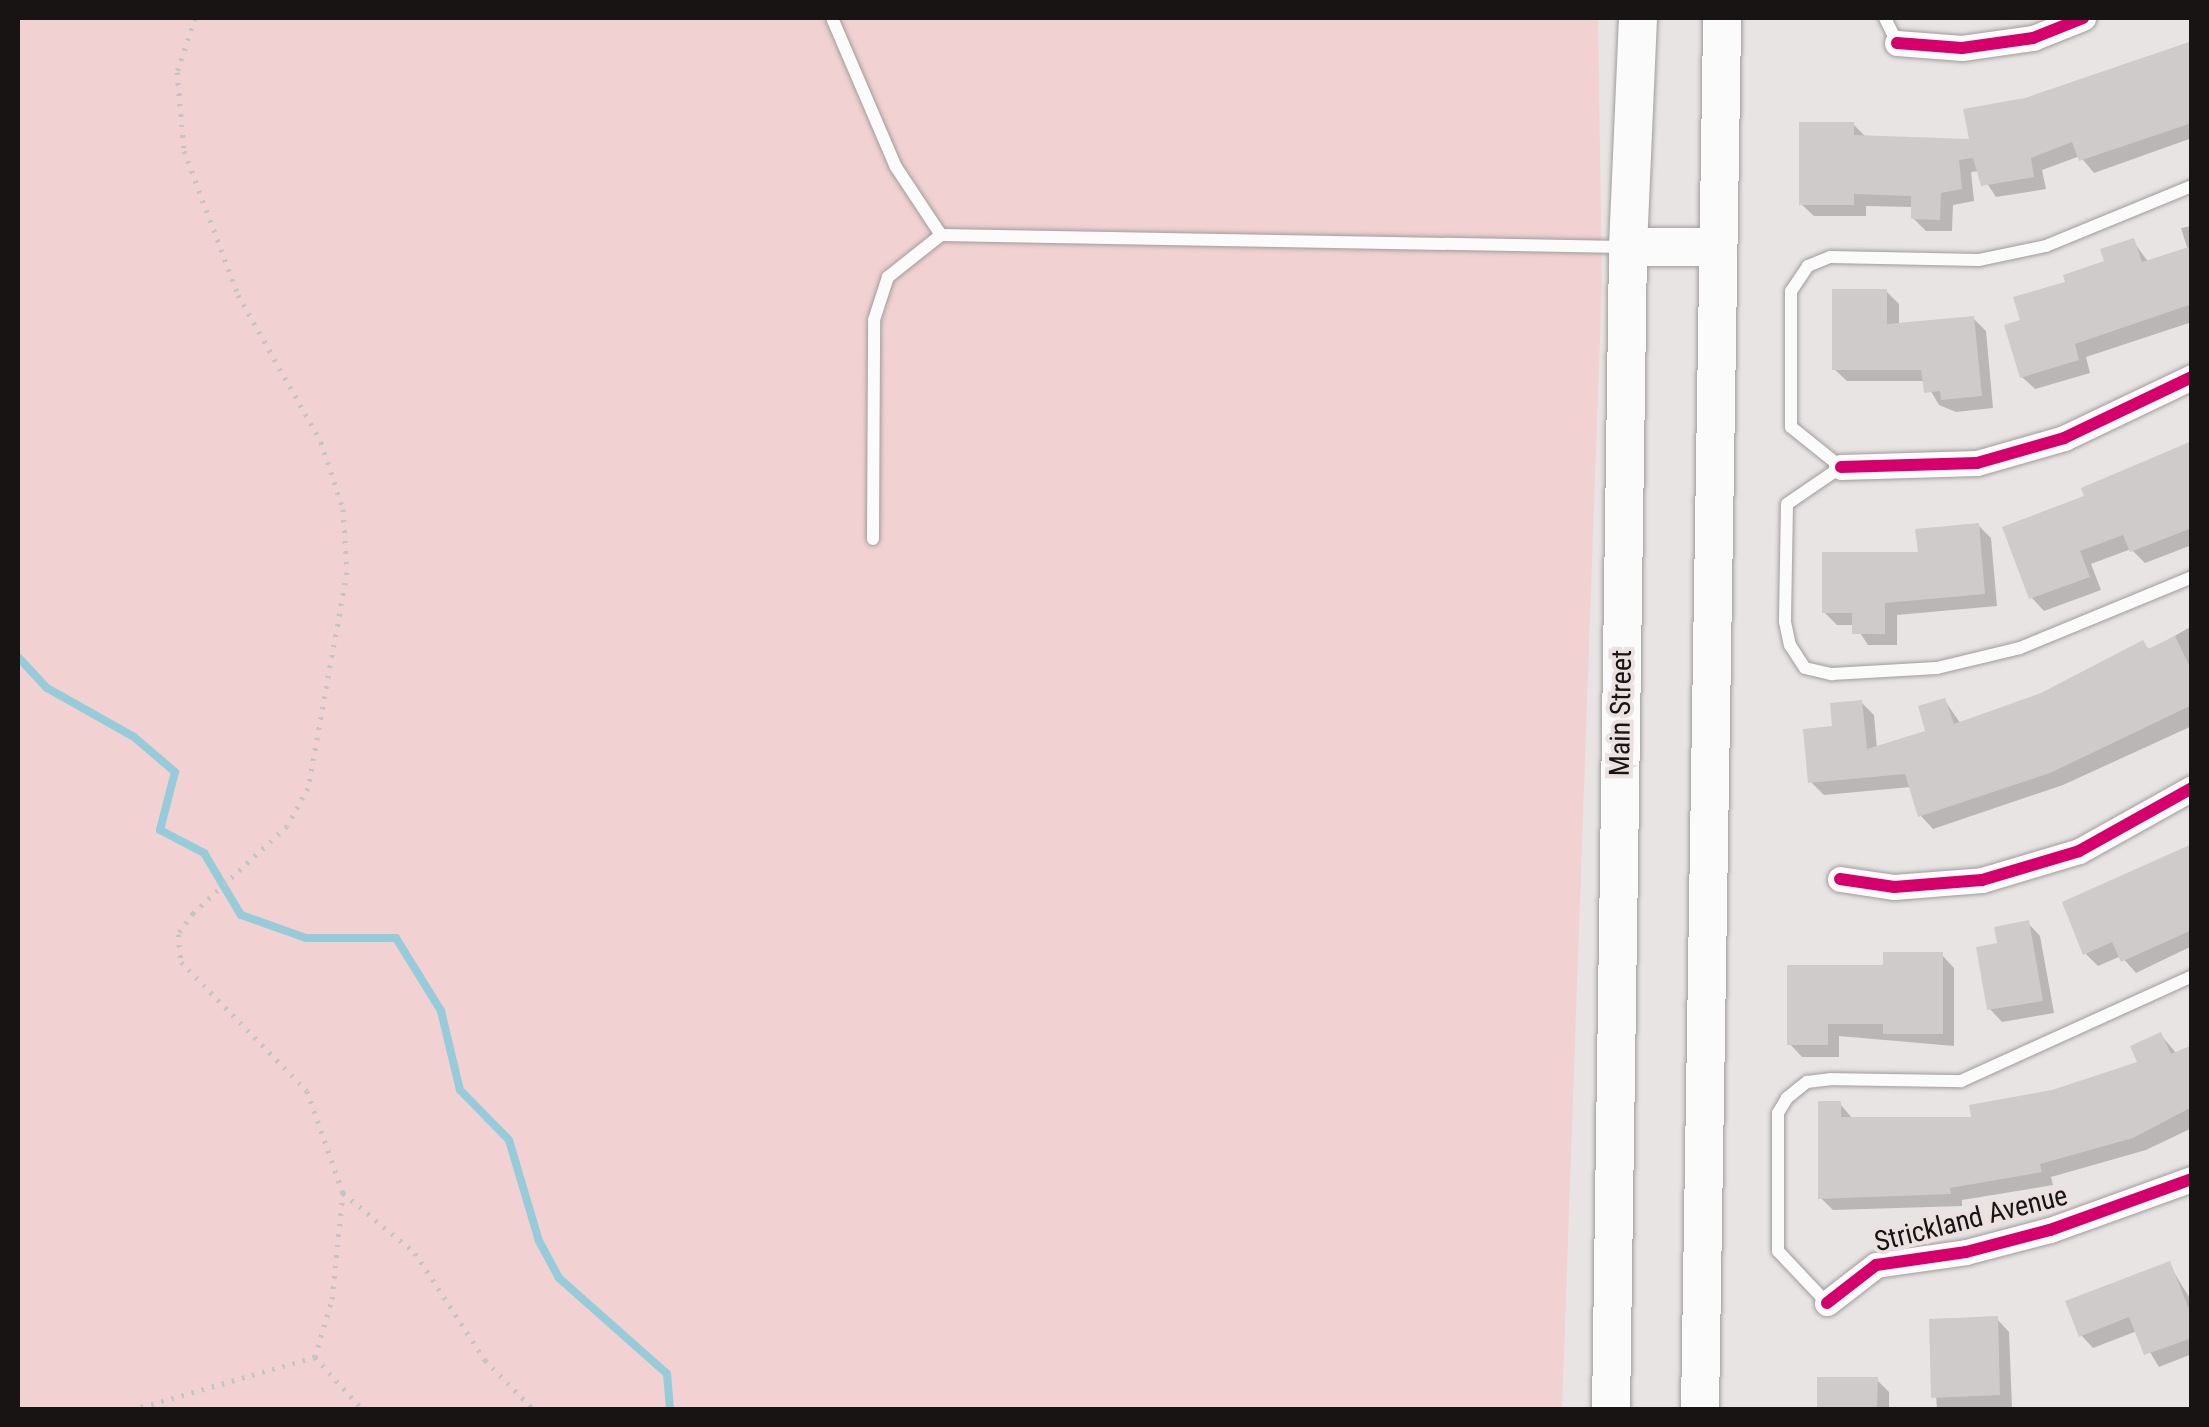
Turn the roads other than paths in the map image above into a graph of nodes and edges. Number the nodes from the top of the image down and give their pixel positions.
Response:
1 (832, 18) edge
2 (1638, 18) edge
3 (1722, 18) edge
4 (1885, 18) edge
5 (2083, 18) edge
6 (1898, 43) joint
7 (2192, 186) edge
8 (941, 235) junction
9 (1628, 247) junction
10 (1718, 247) junction
11 (2192, 377) edge
12 (1842, 468) junction
13 (873, 540) dead end
14 (2192, 577) edge
15 (2192, 788) edge
16 (1840, 879) dead end
17 (2192, 976) edge
18 (2192, 1179) edge
19 (1828, 1303) joint
20 (1612, 1410) edge
21 (1700, 1410) edge

1 - 8 lane
2 - 9 main road, Main Street
3 - 10 main road
4 - 6 lane
5 - 6 street
7 - 12 lane
8 - 9 lane
8 - 13 lane
9 - 10 main road
9 - 20 main road, Main Street
10 - 21 main road
11 - 12 street
12 - 14 lane
15 - 16 street
17 - 19 lane
18 - 19 street, Strickland Avenue

